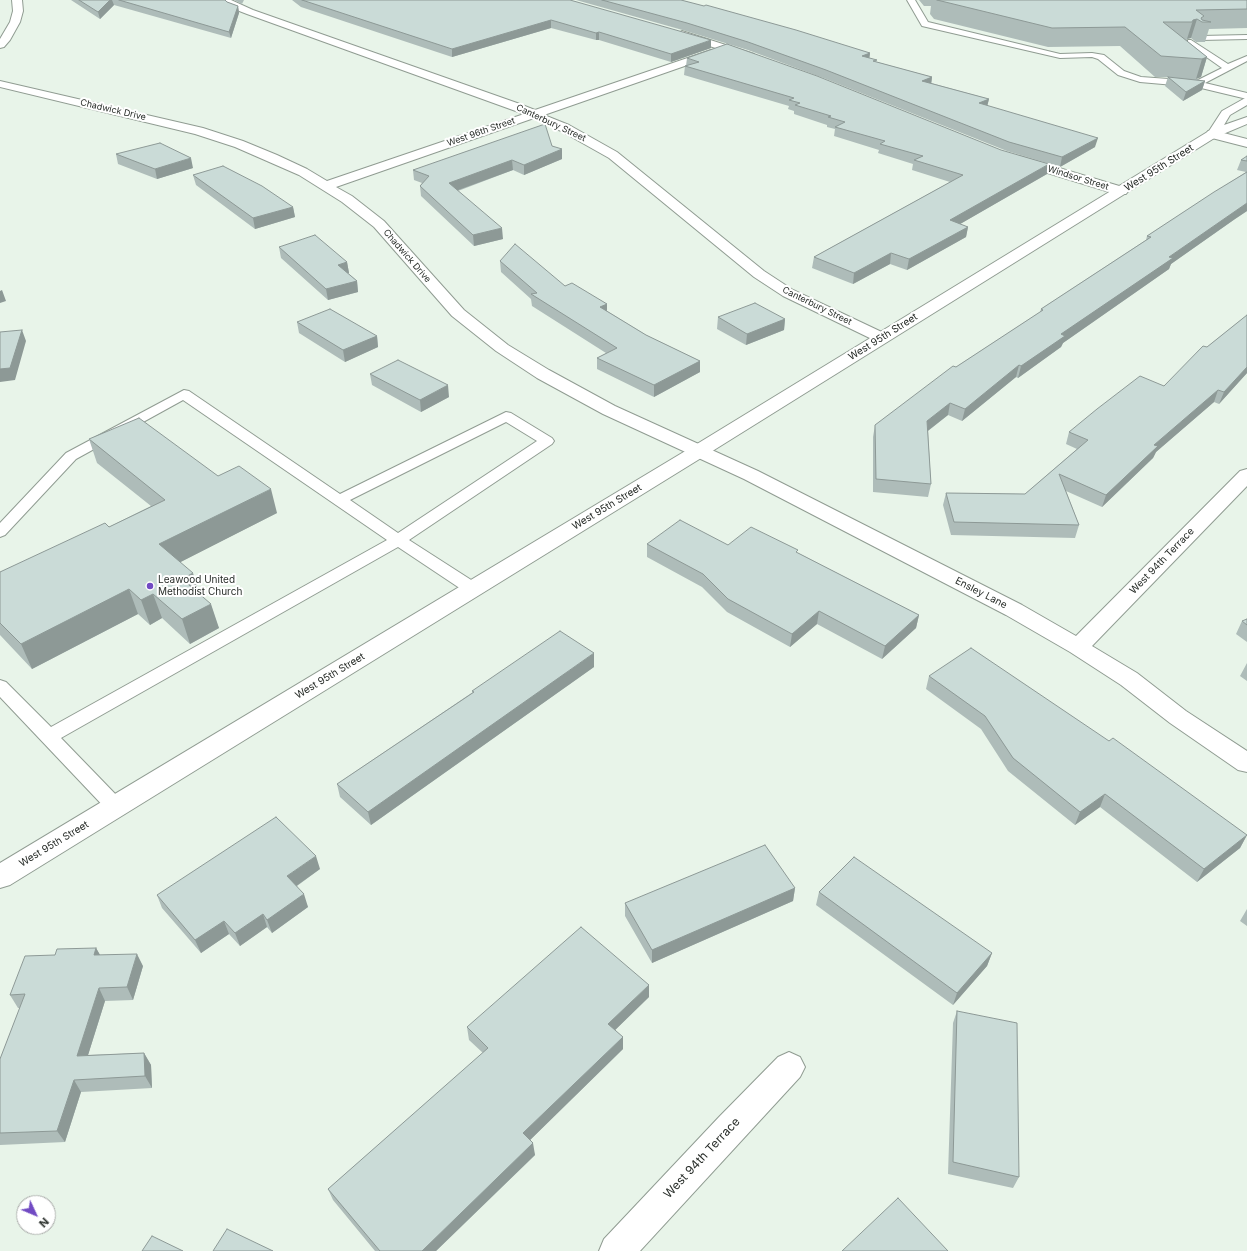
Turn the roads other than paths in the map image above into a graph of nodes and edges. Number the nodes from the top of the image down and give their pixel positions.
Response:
1 (17, 0) edge
2 (225, 0) edge
3 (911, 0) edge
4 (961, 23) edge
5 (947, 30) junction
6 (675, 32) edge
7 (1247, 37) edge
8 (1201, 38) edge
9 (1192, 42) edge
10 (0, 45) edge
11 (726, 48) junction
12 (758, 58) edge
13 (1247, 58) edge
14 (1228, 68) junction
15 (0, 84) edge
16 (1198, 84) junction
17 (1247, 96) edge
18 (1247, 100) edge
19 (534, 114) junction
20 (1247, 120) edge
21 (1212, 134) junction
22 (1247, 143) edge
23 (1009, 157) edge
24 (326, 186) junction
25 (1121, 191) junction
26 (882, 338) junction
27 (699, 450) junction
28 (1247, 475) edge
29 (339, 500) junction
30 (0, 532) edge
31 (398, 540) junction
32 (473, 589) junction
33 (1078, 647) junction
34 (0, 686) edge
35 (48, 738) junction
36 (1247, 762) edge
37 (116, 806) junction
38 (0, 877) edge
39 (789, 1067) dead end
40 (616, 1251) edge

1 - 10 street
2 - 19 street, Canterbury Street
3 - 5 lane
4 - 5 lane
5 - 16 lane
6 - 11 street
7 - 8 lane
9 - 14 lane
11 - 12 street
11 - 19 street, West 96th Street
13 - 14 lane
14 - 16 lane
15 - 24 street, Chadwick Drive
16 - 17 lane
18 - 21 street, West 95th Street
19 - 24 street, West 96th Street
19 - 26 street, Canterbury Street
20 - 21 street, West 95th Street
21 - 22 street
21 - 25 street, West 95th Street
23 - 25 street, Windsor Street
24 - 27 street, Chadwick Drive
25 - 26 street, West 95th Street
26 - 27 street, West 95th Street
27 - 32 street, West 95th Street
27 - 33 street, Ensley Lane
28 - 33 street, West 94th Terrace
29 - 30 lane
29 - 31 lane
29 - 31 lane
31 - 32 lane
31 - 35 lane
32 - 37 street, West 95th Street
33 - 36 street, Ensley Lane
34 - 35 lane
35 - 37 lane
37 - 38 street, West 95th Street
39 - 40 street, West 94th Terrace

